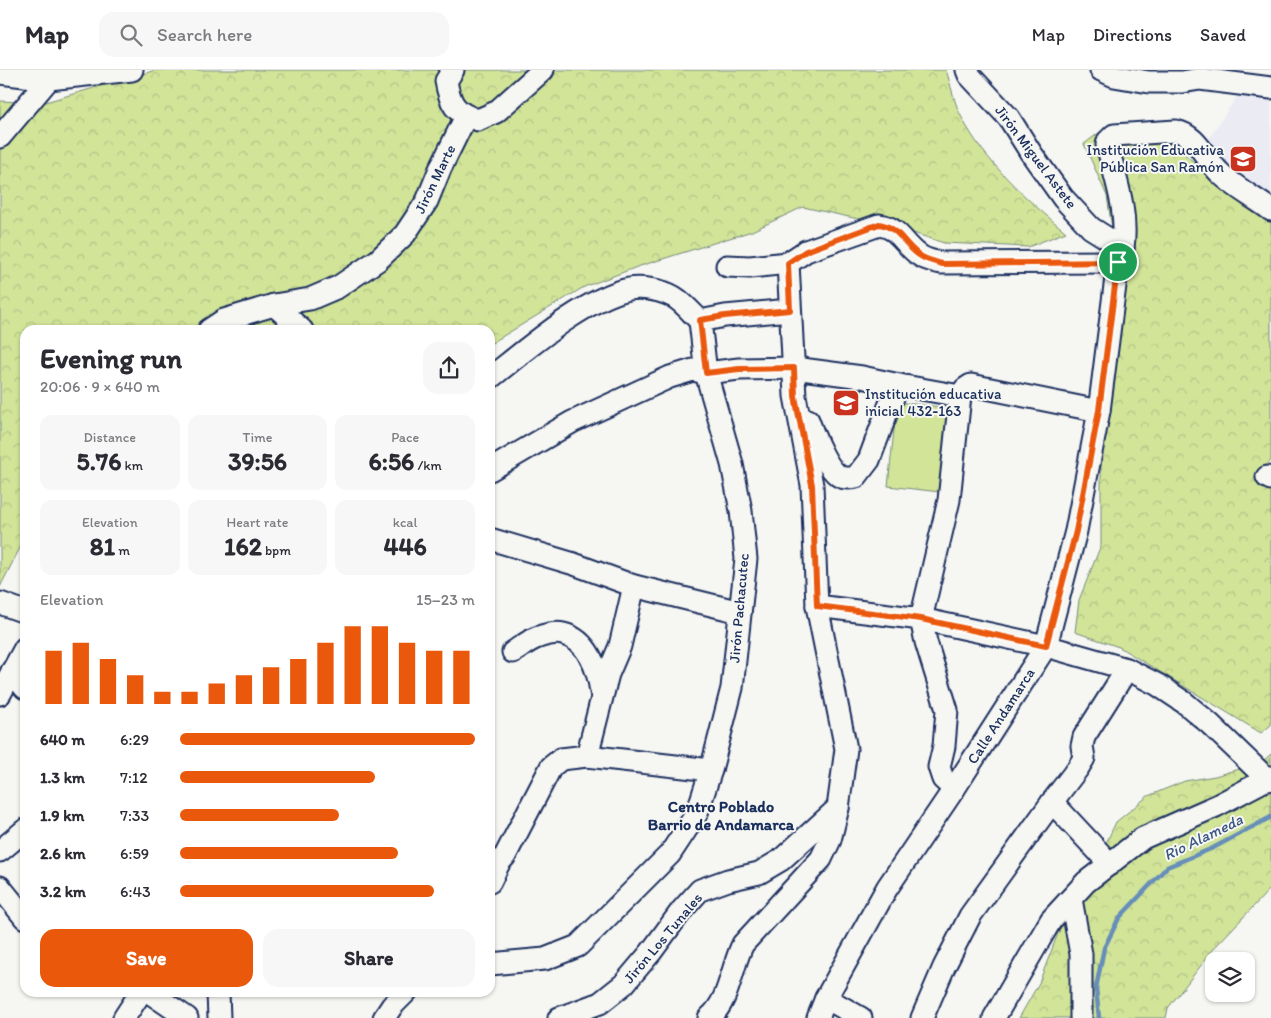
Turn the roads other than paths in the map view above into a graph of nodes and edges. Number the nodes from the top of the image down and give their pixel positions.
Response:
1 (453, 70) edge
2 (543, 70) edge
3 (966, 70) edge
4 (1101, 70) edge
5 (1175, 70) edge
6 (126, 71) edge
7 (0, 73) edge
8 (49, 79) junction
9 (1200, 79) junction
10 (1271, 88) edge
11 (466, 116) junction
12 (0, 137) edge
13 (1271, 210) edge
14 (1120, 255) junction
15 (788, 263) junction
16 (727, 266) dead end
17 (274, 305) junction
18 (790, 310) junction
19 (700, 320) junction
20 (216, 325) edge
21 (296, 325) edge
22 (794, 368) junction
23 (706, 373) junction
24 (495, 374) edge
25 (898, 385) junction
26 (960, 396) junction
27 (1099, 410) junction
28 (495, 467) edge
29 (495, 540) edge
30 (634, 586) junction
31 (0, 604) edge
32 (817, 606) junction
33 (20, 610) edge
34 (740, 612) junction
35 (921, 619) junction
36 (1046, 646) junction
37 (513, 652) dead end
38 (1127, 669) junction
39 (19, 679) edge
40 (0, 694) edge
41 (601, 697) junction
42 (586, 756) junction
43 (711, 770) junction
44 (1269, 779) edge
45 (954, 789) junction
46 (1052, 802) junction
47 (838, 808) junction
48 (20, 834) edge
49 (0, 851) edge
50 (1110, 864) junction
51 (495, 866) edge
52 (0, 887) edge
53 (1072, 899) junction
54 (20, 912) edge
55 (495, 963) edge
56 (138, 997) edge
57 (156, 997) edge
58 (218, 997) edge
59 (401, 997) edge
60 (826, 998) junction
61 (124, 1018) edge
62 (187, 1018) edge
63 (219, 1018) edge
64 (384, 1018) edge
65 (559, 1018) edge
66 (709, 1018) edge
67 (818, 1018) edge
68 (860, 1018) edge
69 (922, 1018) edge
70 (994, 1018) edge
71 (1081, 1018) edge

1 - 11 street
2 - 11 street
3 - 14 street, Jirón Miguel Astete
4 - 9 street
5 - 9 street
6 - 8 street
7 - 8 street
8 - 12 street
9 - 10 street
11 - 17 street, Jirón Marte
13 - 14 street, Calle Andamarca
14 - 15 street
14 - 27 street, Calle Andamarca
15 - 16 street
15 - 18 street
17 - 20 street, Jirón Marte
17 - 21 street
18 - 19 street
18 - 22 street
19 - 23 street, Jirón Pachacutec
19 - 24 street
22 - 23 street
22 - 25 street
22 - 25 street
22 - 32 street
23 - 28 street
23 - 34 street, Jirón Pachacutec
25 - 26 street
26 - 27 street
26 - 35 street
27 - 36 street, Calle Andamarca
29 - 30 street
30 - 34 street
30 - 41 street
31 - 33 street
32 - 35 street
32 - 47 street
34 - 43 street, Jirón Pachacutec
35 - 36 street
35 - 45 street
36 - 38 street
36 - 45 street, Calle Andamarca
37 - 41 street
38 - 44 street
38 - 46 street
39 - 40 street
41 - 42 street
42 - 43 street
42 - 51 street
43 - 55 street, Jirón Pachacutec
44 - 50 street
45 - 60 street, Calle Andamarca
46 - 50 street
46 - 69 street
47 - 65 street, Jirón Los Tunales
47 - 66 street
48 - 49 street
50 - 53 street
52 - 54 street
53 - 70 street
53 - 71 street
56 - 61 street
57 - 62 street
58 - 63 street
59 - 64 street
60 - 67 street, Calle Andamarca
60 - 68 street

